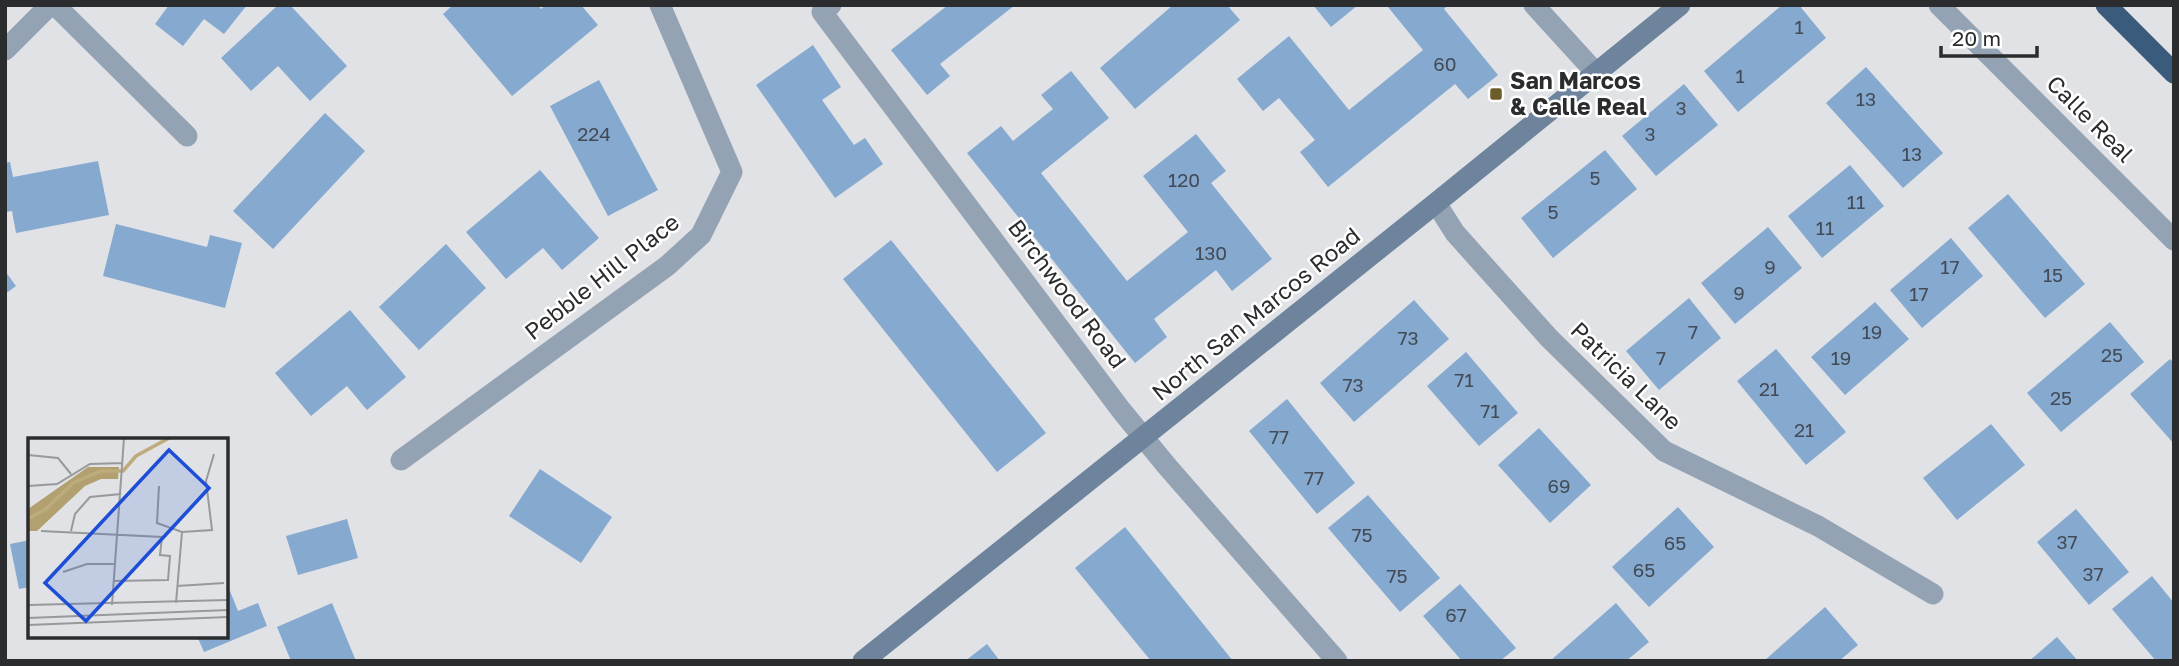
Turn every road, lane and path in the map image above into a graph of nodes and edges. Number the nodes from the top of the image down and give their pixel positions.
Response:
1 (52, 5) edge
2 (660, 5) edge
3 (1534, 5) edge
4 (1680, 5) edge
5 (1939, 5) edge
6 (2106, 5) edge
7 (827, 9) edge
8 (5, 50) edge
9 (1596, 73) junction
10 (2174, 73) edge
11 (187, 136) dead end
12 (1436, 203) junction
13 (2174, 240) edge
14 (1143, 438) junction
15 (401, 460) dead end
16 (1933, 594) dead end
17 (863, 661) edge
18 (1337, 661) edge

1 - 8 street
1 - 11 street
2 - 15 street, Pebble Hill Place
3 - 9 street
4 - 9 street, North San Marcos Road
5 - 13 street, Calle Real
6 - 10 highway
7 - 14 street, Birchwood Road
9 - 12 street, North San Marcos Road
12 - 14 street, North San Marcos Road
12 - 16 street, Patricia Lane
14 - 17 street, North San Marcos Road
14 - 18 street, Birchwood Road

